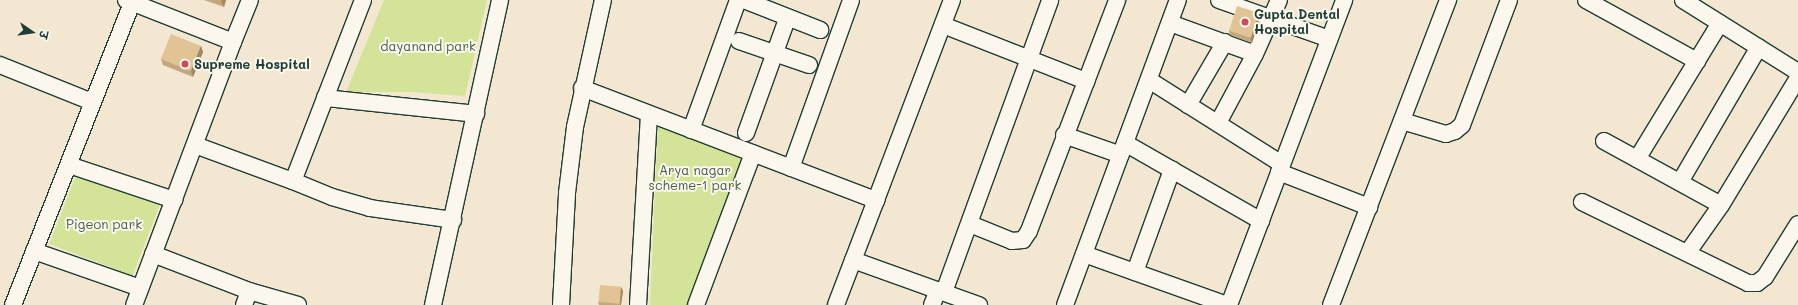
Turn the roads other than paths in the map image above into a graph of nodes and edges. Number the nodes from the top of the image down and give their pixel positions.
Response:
1 (250, 0) edge
2 (363, 0) edge
3 (500, 0) edge
4 (603, 0) edge
5 (738, 0) edge
6 (744, 0) edge
7 (851, 0) edge
8 (1050, 0) edge
9 (1117, 0) edge
10 (1178, 0) edge
11 (1279, 0) edge
12 (1344, 0) edge
13 (1448, 0) edge
14 (1509, 0) edge
15 (1586, 0) edge
16 (1684, 0) edge
17 (130, 1) edge
18 (1225, 1) edge
19 (947, 2) edge
20 (787, 19) junction
21 (1272, 19) junction
22 (1170, 23) junction
23 (1720, 23) junction
24 (943, 24) junction
25 (820, 30) dead end
26 (1329, 39) junction
27 (739, 41) dead end
28 (233, 42) junction
29 (1225, 42) junction
30 (1759, 47) junction
31 (774, 53) junction
32 (1255, 54) junction
33 (1030, 58) junction
34 (1697, 61) junction
35 (0, 65) edge
36 (809, 65) dead end
37 (1798, 72) edge
38 (1798, 78) edge
39 (1148, 80) junction
40 (1086, 81) junction
41 (582, 88) junction
42 (325, 98) junction
43 (92, 102) junction
44 (1188, 105) junction
45 (476, 114) junction
46 (649, 114) junction
47 (1402, 121) junction
48 (1218, 124) junction
49 (691, 130) junction
50 (746, 133) dead end
51 (1064, 135) junction
52 (1604, 141) dead end
53 (195, 145) junction
54 (1123, 149) junction
55 (753, 153) junction
56 (1637, 159) junction
57 (68, 165) junction
58 (791, 168) junction
59 (1280, 168) junction
60 (1172, 170) junction
61 (294, 181) junction
62 (1680, 182) junction
63 (174, 200) junction
64 (876, 200) junction
65 (1582, 202) dead end
66 (1721, 205) junction
67 (1368, 207) junction
68 (453, 220) junction
69 (1260, 221) junction
70 (970, 224) junction
71 (1798, 224) edge
72 (34, 251) junction
73 (1688, 252) junction
74 (153, 254) junction
75 (1084, 254) junction
76 (853, 260) junction
77 (1135, 272) junction
78 (140, 288) junction
79 (938, 296) edge
80 (247, 298) edge
81 (13, 305) edge
82 (134, 305) edge
83 (298, 305) edge
84 (433, 305) edge
85 (561, 305) edge
86 (638, 305) edge
87 (696, 305) edge
88 (836, 305) edge
89 (979, 305) edge
90 (1065, 305) edge
91 (1228, 305) edge
92 (1331, 305) edge

1 - 28 street
2 - 42 street
3 - 45 street
4 - 41 street
5 - 49 street
6 - 20 street
7 - 58 street
8 - 33 street
9 - 40 street
10 - 22 street
11 - 21 street
12 - 26 street
13 - 47 street
14 - 47 street
15 - 34 street
16 - 23 street
17 - 28 street
17 - 43 street
18 - 21 street
19 - 24 street
20 - 25 street
20 - 31 street
21 - 26 street
21 - 32 street
22 - 29 street
22 - 39 street
23 - 30 street
23 - 34 street
24 - 33 street
24 - 64 street
26 - 59 street
27 - 31 street
28 - 53 street
29 - 32 street
29 - 44 street
30 - 37 street
30 - 62 street
31 - 36 street
31 - 50 street
32 - 48 street
33 - 40 street
33 - 70 street
34 - 56 street
35 - 43 street
38 - 66 street
39 - 44 street
39 - 54 street
40 - 51 street
41 - 46 street
41 - 85 street
42 - 45 street
42 - 61 street
43 - 57 street
44 - 48 street
45 - 68 street
46 - 49 street
46 - 86 street
47 - 67 street
48 - 59 street
49 - 55 street
51 - 54 street
51 - 70 street
52 - 56 street
53 - 61 street
53 - 63 street
54 - 60 street
54 - 75 street
55 - 58 street
55 - 87 street
56 - 62 street
57 - 63 street
57 - 72 street
58 - 64 street
59 - 67 street
59 - 69 street
60 - 69 street
60 - 77 street
61 - 68 street
62 - 66 street
63 - 74 street
64 - 76 street
65 - 73 street
66 - 73 street
67 - 92 street
68 - 84 street
69 - 91 street
70 - 79 street
71 - 73 street
72 - 78 street
72 - 81 street
74 - 78 street
74 - 80 street
75 - 77 street
75 - 90 street
76 - 79 street
76 - 88 street
77 - 91 street
78 - 82 street
79 - 89 street
80 - 83 street

